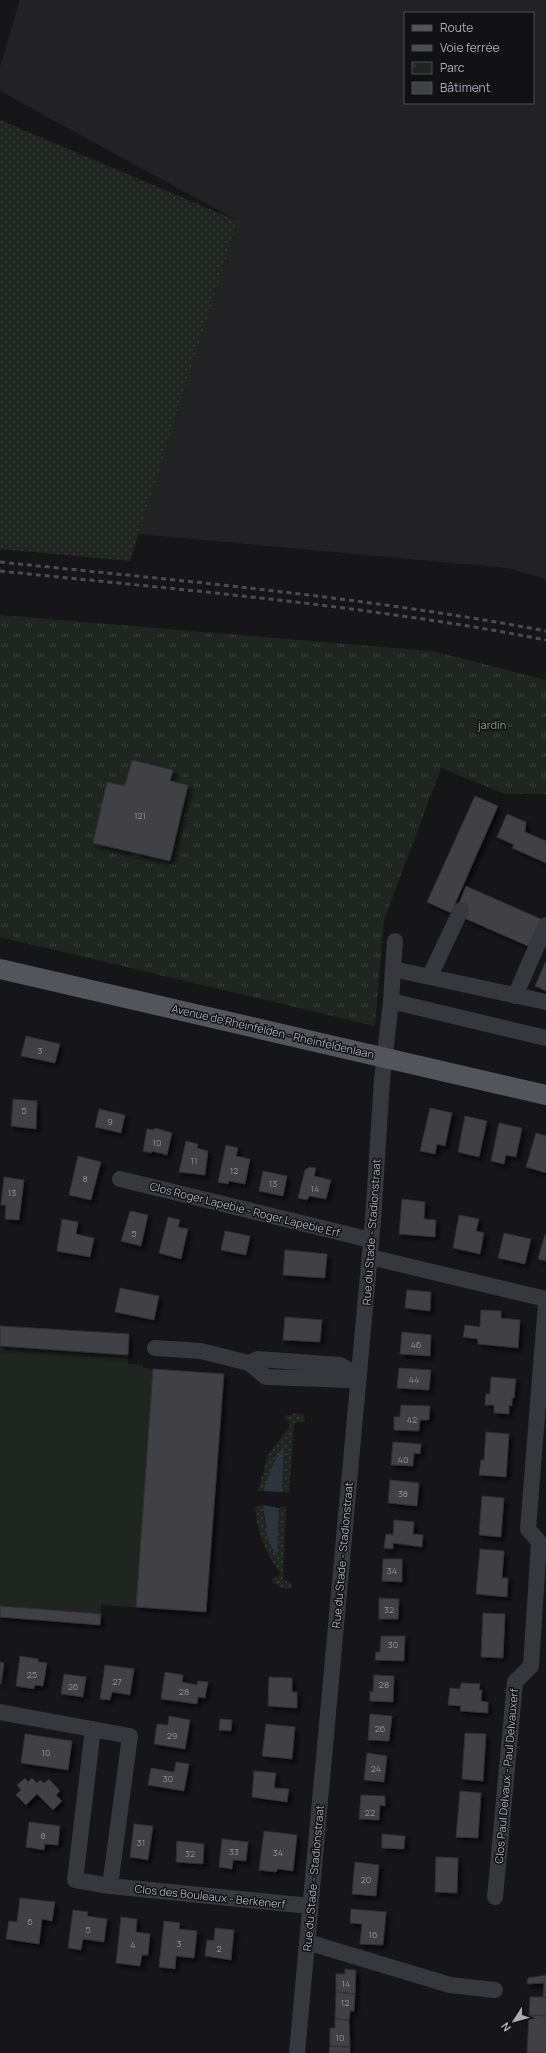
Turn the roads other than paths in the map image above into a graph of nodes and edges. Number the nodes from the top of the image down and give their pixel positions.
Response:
1 (461, 910) dead end
2 (546, 925) edge
3 (395, 941) dead end
4 (0, 969) edge
5 (393, 969) junction
6 (430, 976) junction
7 (515, 996) junction
8 (391, 1001) junction
9 (546, 1002) edge
10 (546, 1038) edge
11 (384, 1057) junction
12 (546, 1095) edge
13 (120, 1179) dead end
14 (371, 1240) junction
15 (370, 1257) junction
16 (546, 1298) edge
17 (546, 1303) edge
18 (155, 1348) dead end
19 (359, 1376) junction
20 (541, 1567) edge
21 (0, 1712) edge
22 (94, 1729) junction
23 (110, 1886) junction
24 (495, 1897) dead end
25 (310, 1906) junction
26 (307, 1942) junction
27 (495, 1990) dead end
28 (297, 2053) edge

1 - 6 street
2 - 7 street
3 - 5 street, Rue du Stade - Stadionstraat
4 - 11 main road, Avenue de Rheinfelden - Rheinfeldenlaan
5 - 6 street
5 - 8 street, Rue du Stade - Stadionstraat
6 - 7 street
7 - 9 street
8 - 10 street
8 - 11 street, Rue du Stade - Stadionstraat
11 - 12 main road, Avenue de Rheinfelden - Rheinfeldenlaan
11 - 14 street, Rue du Stade - Stadionstraat
13 - 14 street, Clos Roger Lapebie - Roger Lapebie Erf
14 - 15 street, Rue du Stade - Stadionstraat
15 - 16 street
15 - 19 street, Rue du Stade - Stadionstraat
17 - 20 street, Clos Paul Delvaux - Paul Delvauxerf
18 - 19 street
19 - 25 street, Rue du Stade - Stadionstraat
20 - 24 street, Clos Paul Delvaux - Paul Delvauxerf
21 - 22 street
22 - 23 street
22 - 23 street, Clos des Bouleaux - Berkenerf
23 - 25 street, Clos des Bouleaux - Berkenerf
25 - 26 street, Rue du Stade - Stadionstraat
26 - 27 street
26 - 28 street, Rue du Stade - Stadionstraat

